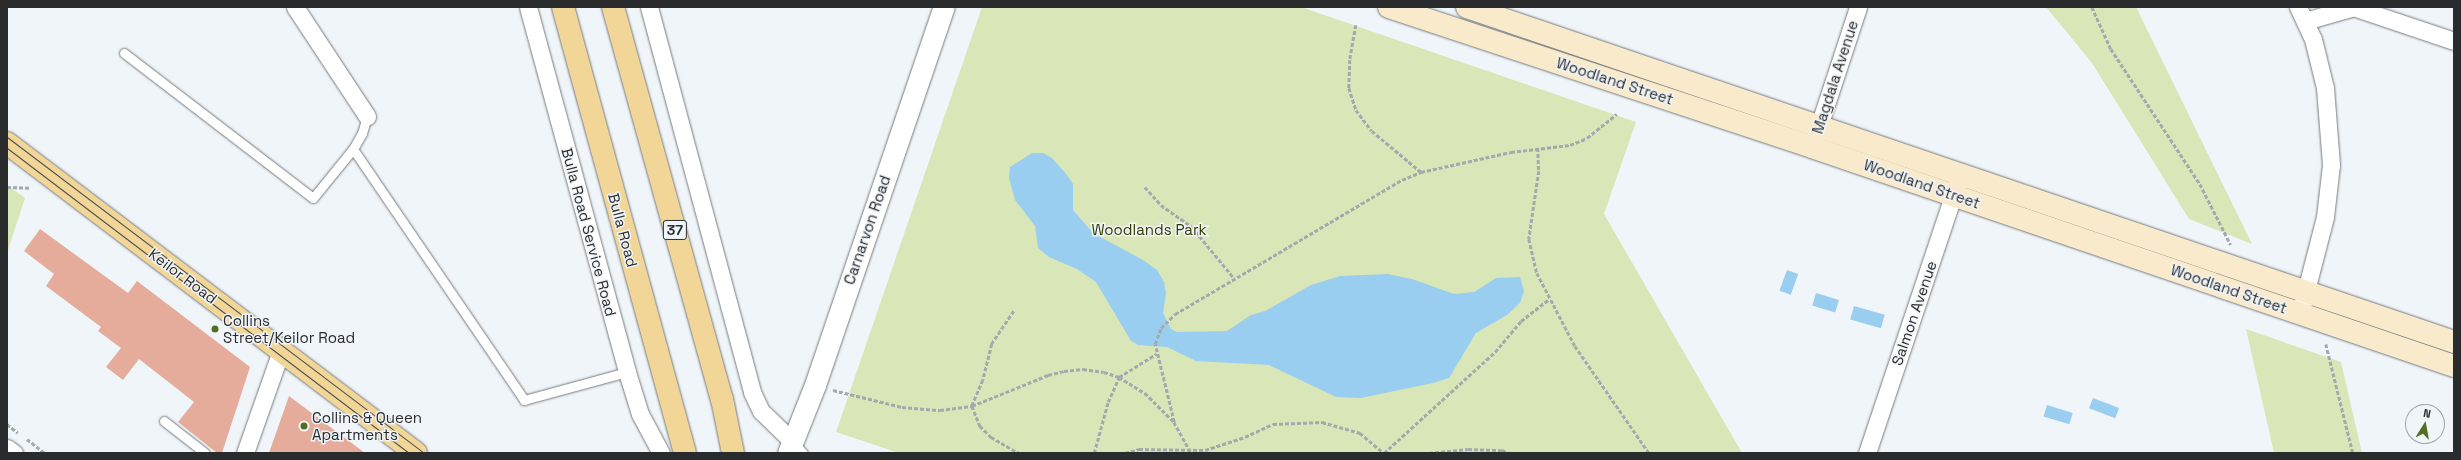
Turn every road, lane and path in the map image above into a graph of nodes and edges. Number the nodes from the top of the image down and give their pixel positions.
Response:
1 (295, 7) edge
2 (528, 7) edge
3 (563, 7) edge
4 (613, 7) edge
5 (649, 7) edge
6 (944, 7) edge
7 (1389, 7) edge
8 (1467, 7) edge
9 (1858, 7) edge
10 (2092, 7) edge
11 (2354, 7) edge
12 (2301, 14) edge
13 (1356, 25) dead end
14 (2454, 41) edge
15 (124, 53) dead end
16 (1618, 114) dead end
17 (367, 116) joint
18 (1818, 125) junction
19 (7, 143) edge
20 (1812, 147) junction
21 (1538, 148) junction
22 (353, 149) junction
23 (1421, 172) junction
24 (1961, 174) junction
25 (1145, 186) dead end
26 (1954, 195) junction
27 (2244, 270) junction
28 (1234, 278) junction
29 (2306, 291) junction
30 (1549, 299) junction
31 (1014, 311) dead end
32 (2300, 314) junction
33 (2321, 320) junction
34 (2454, 342) edge
35 (281, 351) junction
36 (1156, 354) junction
37 (2454, 366) edge
38 (627, 372) junction
39 (1119, 377) junction
40 (815, 385) junction
41 (972, 406) junction
42 (164, 421) dead end
43 (1174, 422) junction
44 (7, 448) edge
45 (795, 449) edge
46 (1191, 452) edge
47 (1501, 452) edge
48 (14, 453) edge
49 (205, 453) edge
50 (245, 453) edge
51 (416, 453) edge
52 (661, 453) edge
53 (685, 453) edge
54 (733, 453) edge
55 (1019, 453) edge
56 (1094, 453) edge
57 (1125, 453) edge
58 (1384, 453) edge
59 (1429, 453) edge
60 (1509, 453) edge
61 (1649, 453) edge
62 (1867, 453) edge
63 (2353, 453) edge

1 - 17 street
2 - 38 street, Bulla Road Service Road
3 - 53 main road, Bulla Road
4 - 54 main road, 37
5 - 45 street
6 - 40 street, Carnarvon Road
7 - 20 main road, Woodland Street
8 - 18 main road, Woodland Street
9 - 18 street, Magdala Avenue
10 - 27 path
11 - 12 street
11 - 14 street
12 - 29 street
13 - 23 path
15 - 22 lane
16 - 21 path
17 - 22 lane
18 - 20 street, Magdala Avenue
18 - 24 main road, Woodland Street
19 - 35 main road, Keilor Road
20 - 26 main road, Woodland Street
21 - 23 path
21 - 30 path
22 - 38 lane
23 - 28 path
24 - 26 street, Salmon Avenue
24 - 27 main road, Woodland Street
25 - 28 path
26 - 32 main road, Woodland Street
26 - 62 street, Salmon Avenue
27 - 29 main road, Woodland Street
28 - 36 path
29 - 32 street
29 - 34 main road, Woodland Street
30 - 58 path
30 - 61 path
31 - 41 path
32 - 33 main road, Woodland Street
33 - 37 main road, Woodland Street
33 - 63 path
35 - 50 street
35 - 51 main road, Keilor Road
36 - 39 path
36 - 43 path
38 - 52 street, Bulla Road Service Road
39 - 41 path
39 - 43 path
39 - 56 path
40 - 41 path
40 - 45 street, Carnarvon Road
41 - 55 path
42 - 49 lane
43 - 46 path
44 - 48 street
46 - 57 path
46 - 58 path
47 - 59 path
47 - 60 path

